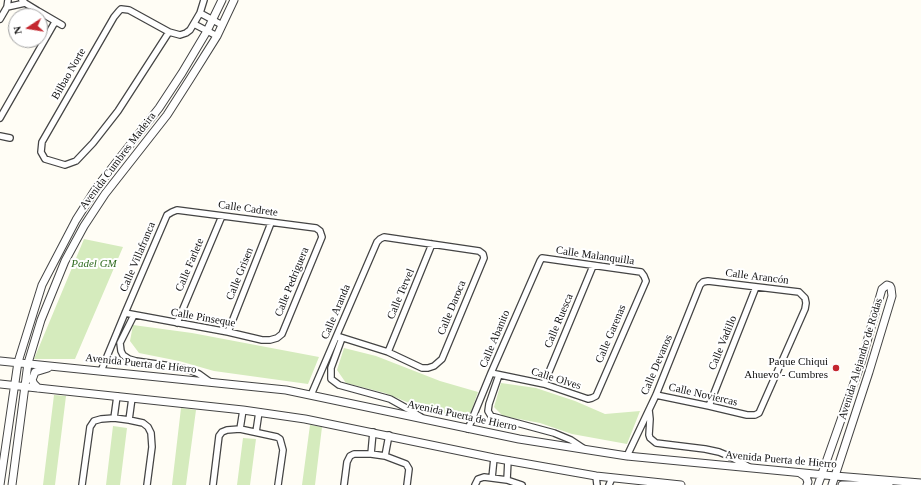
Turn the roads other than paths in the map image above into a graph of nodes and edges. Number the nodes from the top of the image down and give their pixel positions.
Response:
1 (8, 0) edge
2 (204, 0) edge
3 (222, 0) edge
4 (234, 0) edge
5 (24, 1) edge
6 (7, 7) junction
7 (200, 13) junction
8 (0, 19) edge
9 (212, 20) junction
10 (55, 22) junction
11 (194, 24) junction
12 (62, 25) dead end
13 (222, 25) junction
14 (207, 30) junction
15 (169, 32) junction
16 (217, 36) junction
17 (0, 118) edge
18 (0, 136) edge
19 (10, 138) dead end
20 (172, 212) joint
21 (222, 216) junction
22 (271, 223) junction
23 (320, 231) joint
24 (432, 244) junction
25 (542, 258) joint
26 (593, 266) junction
27 (644, 276) joint
28 (703, 282) joint
29 (756, 288) junction
30 (125, 313) junction
31 (134, 315) junction
32 (177, 323) junction
33 (228, 332) junction
34 (339, 337) junction
35 (277, 338) joint
36 (388, 352) junction
37 (0, 361) edge
38 (18, 362) junction
39 (28, 363) junction
40 (58, 367) junction
41 (101, 371) junction
42 (491, 373) junction
43 (499, 375) junction
44 (211, 382) junction
45 (0, 384) edge
46 (544, 384) junction
47 (14, 386) junction
48 (24, 386) junction
49 (38, 388) junction
50 (311, 395) junction
51 (656, 395) junction
52 (117, 396) junction
53 (132, 398) junction
54 (592, 398) joint
55 (709, 406) junction
56 (243, 410) junction
57 (648, 410) junction
58 (259, 412) junction
59 (746, 415) joint
60 (114, 418) junction
61 (422, 419) junction
62 (128, 420) junction
63 (240, 429) junction
64 (468, 429) junction
65 (256, 432) junction
66 (373, 432) junction
67 (389, 435) junction
68 (583, 448) junction
69 (371, 454) junction
70 (385, 456) junction
71 (627, 456) junction
72 (494, 458) junction
73 (508, 460) junction
74 (750, 468) junction
75 (800, 472) junction
76 (822, 475) junction
77 (596, 476) junction
78 (835, 476) junction
79 (492, 478) junction
80 (507, 480) junction
81 (611, 481) edge
82 (896, 481) junction
83 (921, 483) edge
84 (0, 485) edge
85 (12, 485) edge
86 (82, 485) edge
87 (147, 485) edge
88 (212, 485) edge
89 (278, 485) edge
90 (344, 485) edge
91 (408, 485) edge
92 (475, 485) edge
93 (522, 485) edge
94 (597, 485) edge
95 (681, 485) edge
96 (807, 485) edge
97 (818, 485) edge
98 (832, 485) edge
99 (842, 485) edge

1 - 6 street
2 - 7 street
3 - 9 street, Avenida Cumbres Madeira
4 - 13 street, Avenida Cumbres Madeira
5 - 6 street
5 - 10 street
6 - 8 street
7 - 9 street
7 - 11 street
9 - 13 street
9 - 14 street, Avenida Cumbres Madeira
10 - 12 street
10 - 17 street
11 - 14 street
11 - 15 street
13 - 16 street, Avenida Cumbres Madeira
14 - 16 street
14 - 38 street, Avenida Cumbres Madeira
15 - 15 street, Bilbao Norte
16 - 39 street, Avenida Cumbres Madeira
18 - 19 street
20 - 21 street, Calle Cadrete
20 - 30 street, Calle Villafranca
21 - 22 street, Calle Cadrete
21 - 32 street, Calle Farlete
22 - 23 street, Calle Cadrete
22 - 33 street, Calle Grisen
23 - 35 street, Calle Pedriguera
24 - 34 street, Calle Aranda
24 - 36 street, Calle Tervel
24 - 36 street, Calle Daroca
25 - 26 street, Calle Malanquilla
25 - 42 street, Calle Abanito
26 - 27 street, Calle Malanquilla
26 - 46 street, Calle Ruesca
27 - 54 street, Calle Garenas
28 - 29 street, Calle Arancón
28 - 51 street, Calle Devanos
29 - 55 street, Calle Vadillo
29 - 59 street, Calle Arancón
30 - 31 street, Calle Pinseque
30 - 41 street, Calle Villafranca
31 - 32 street, Calle Pinseque
31 - 44 street
32 - 33 street, Calle Pinseque
33 - 35 street, Calle Pinseque
34 - 36 street
34 - 50 street, Calle Aranda
34 - 61 street, Calle Aranda
37 - 38 street, Avenida Puerta de Hierro
38 - 39 street, Avenida Puerta de Hierro
38 - 47 street, Avenida Cumbres Madeira
39 - 40 street, Avenida Puerta de Hierro
39 - 48 street, Avenida Cumbres Madeira
40 - 41 street, Avenida Puerta de Hierro
40 - 49 street
41 - 44 street, Avenida Puerta de Hierro
42 - 43 street, Calle Olves
42 - 64 street, Calle Abanito
43 - 46 street, Calle Olves
43 - 68 street, Calle Abanito
44 - 50 street, Avenida Puerta de Hierro
45 - 47 street
46 - 54 street, Calle Olves
47 - 48 street
47 - 84 street, Avenida Cumbres Madeira
48 - 49 street
48 - 85 street, Avenida Cumbres Madeira
49 - 52 street
50 - 61 street, Avenida Puerta de Hierro
51 - 55 street, Calle Noviercas
51 - 57 street, Calle Devanos
52 - 53 street
52 - 60 street
53 - 56 street
53 - 62 street
55 - 59 street, Calle Noviercas
56 - 58 street
56 - 63 street
57 - 71 street, Calle Devanos
57 - 74 street
58 - 65 street
58 - 66 street
60 - 62 street
60 - 86 street
61 - 64 street, Avenida Puerta de Hierro
62 - 87 street
63 - 65 street
63 - 88 street
64 - 68 street, Avenida Puerta de Hierro
65 - 89 street
66 - 67 street
66 - 69 street
67 - 70 street
67 - 72 street
68 - 71 street, Avenida Puerta de Hierro
69 - 70 street
69 - 90 street
70 - 91 street
71 - 74 street, Avenida Puerta de Hierro
72 - 73 street
72 - 79 street
73 - 77 street
73 - 80 street
74 - 75 street, Avenida Puerta de Hierro
75 - 76 street, Avenida Puerta de Hierro
75 - 96 street
76 - 78 street, Avenida Puerta de Hierro
76 - 78 street, Avenida Alejandro de Rodas
76 - 97 street, Avenida Alejandro de Rodas
77 - 81 street
77 - 94 street
78 - 82 street, Avenida Puerta de Hierro
78 - 98 street, Avenida Alejandro de Rodas
79 - 80 street
79 - 92 street
80 - 93 street
81 - 95 street
82 - 83 street, Avenida Puerta de Hierro
82 - 99 street

